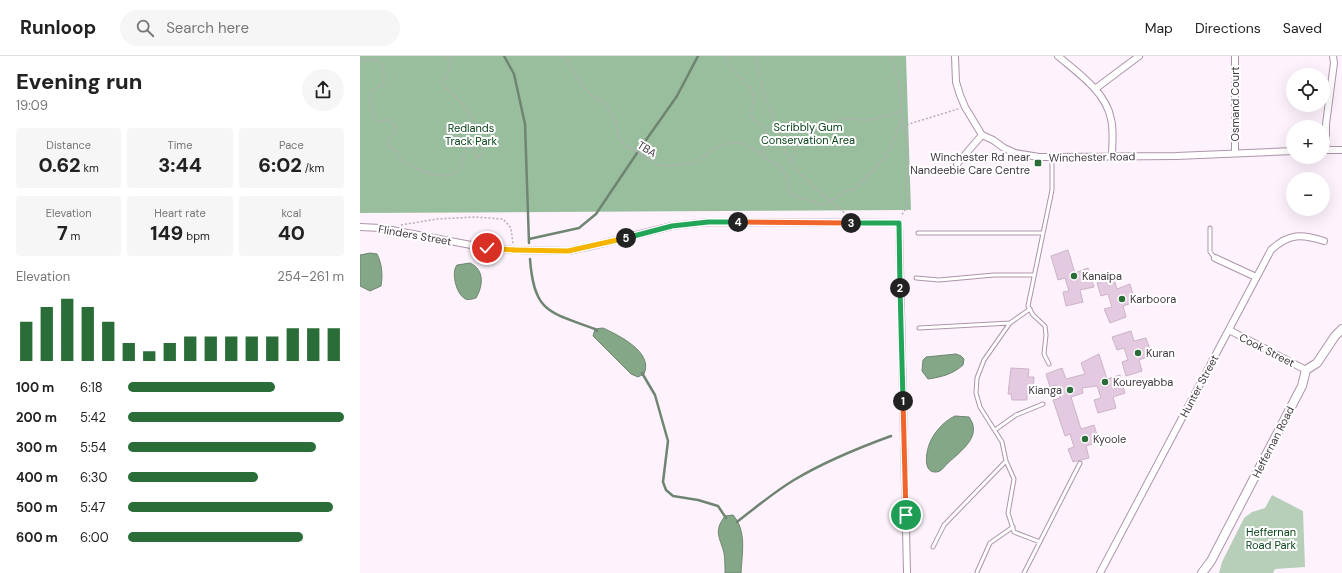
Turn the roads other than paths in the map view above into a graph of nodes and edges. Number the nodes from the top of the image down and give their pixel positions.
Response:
1 (955, 56) edge
2 (1058, 56) edge
3 (1139, 56) edge
4 (1235, 56) edge
5 (1334, 56) edge
6 (1095, 89) junction
7 (1327, 120) edge
8 (982, 136) junction
9 (1330, 150) edge
10 (1342, 150) edge
11 (1286, 151) edge
12 (1235, 152) junction
13 (1112, 156) junction
14 (1052, 157) junction
15 (957, 164) dead end
16 (360, 227) edge
17 (1210, 228) dead end
18 (918, 233) dead end
19 (1042, 233) junction
20 (1324, 241) dead end
21 (1215, 258) joint
22 (1034, 275) junction
23 (1256, 277) junction
24 (916, 278) dead end
25 (1030, 309) junction
26 (1010, 323) junction
27 (919, 328) dead end
28 (1229, 330) junction
29 (1342, 330) edge
30 (1049, 364) dead end
31 (1306, 370) junction
32 (1043, 404) dead end
33 (995, 430) junction
34 (1006, 461) junction
35 (1080, 463) dead end
36 (1013, 527) junction
37 (1040, 542) junction
38 (933, 547) dead end
39 (1211, 561) junction
40 (977, 572) edge
41 (907, 573) edge
42 (1024, 573) edge
43 (1100, 573) edge
44 (1202, 573) edge
45 (1209, 573) edge

1 - 8 street
2 - 6 street
3 - 6 street
4 - 12 street, Osmand Court
5 - 7 street
6 - 13 street
8 - 14 street, Winchester Road
8 - 15 street
9 - 10 street
11 - 12 street, Winchester Road
12 - 13 street, Winchester Road
13 - 14 street, Winchester Road
14 - 19 lane
16 - 41 street, Flinders Street
17 - 21 lane
18 - 19 lane
19 - 22 lane
20 - 23 street, Hunter Street
21 - 23 street
22 - 24 lane
22 - 25 lane
23 - 28 street, Hunter Street
25 - 26 lane
25 - 30 lane
26 - 27 lane
26 - 33 lane
28 - 31 street, Cook Street
28 - 43 street, Hunter Street
29 - 31 street
31 - 39 street, Heffernan Road
32 - 33 lane
33 - 34 lane
34 - 36 lane
34 - 38 lane
35 - 37 lane
36 - 37 lane
36 - 40 lane
37 - 42 lane
39 - 44 street, Heffernan Road
39 - 45 street, Heffernan Road

